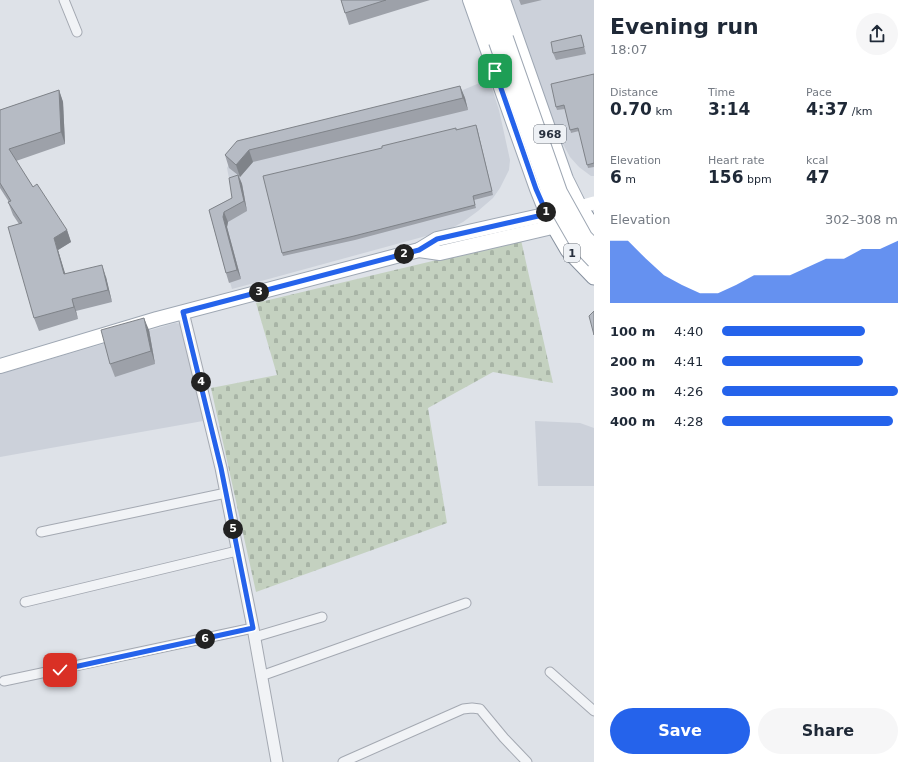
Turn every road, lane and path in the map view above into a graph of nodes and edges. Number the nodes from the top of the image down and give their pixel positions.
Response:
1 (64, 0) edge
2 (470, 0) edge
3 (481, 0) edge
4 (492, 0) edge
5 (503, 0) edge
6 (77, 32) dead end
7 (501, 40) junction
8 (524, 60) junction
9 (495, 71) junction
10 (543, 112) junction
11 (513, 122) junction
12 (561, 163) junction
13 (531, 174) junction
14 (590, 215) edge
15 (550, 220) junction
16 (594, 246) edge
17 (592, 268) edge
18 (183, 312) junction
19 (0, 366) edge
20 (226, 493) junction
21 (41, 532) dead end
22 (237, 551) junction
23 (25, 602) dead end
24 (466, 604) dead end
25 (322, 617) dead end
26 (254, 633) junction
27 (550, 672) dead end
28 (261, 676) junction
29 (4, 682) dead end
30 (594, 711) edge
31 (277, 762) edge
32 (343, 762) edge
33 (527, 762) edge

1 - 6 street
2 - 9 main road, 968
3 - 7 main road
4 - 7 main road
5 - 8 main road, 968
7 - 16 main road, bridge
7 - 17 main road, bridge
8 - 9 main road
8 - 10 main road, 968
9 - 11 main road, 968
10 - 11 main road
10 - 12 main road, 968
11 - 13 main road, 968
12 - 13 main road
12 - 14 main road, 968
13 - 15 main road, 968
14 - 15 main road
15 - 17 highway, 1
15 - 18 main road
18 - 19 main road
18 - 20 street
20 - 21 street
20 - 22 street
22 - 23 street
22 - 26 street
24 - 28 street
25 - 26 street
26 - 28 street
26 - 29 street
27 - 30 street
28 - 31 street
32 - 33 street

